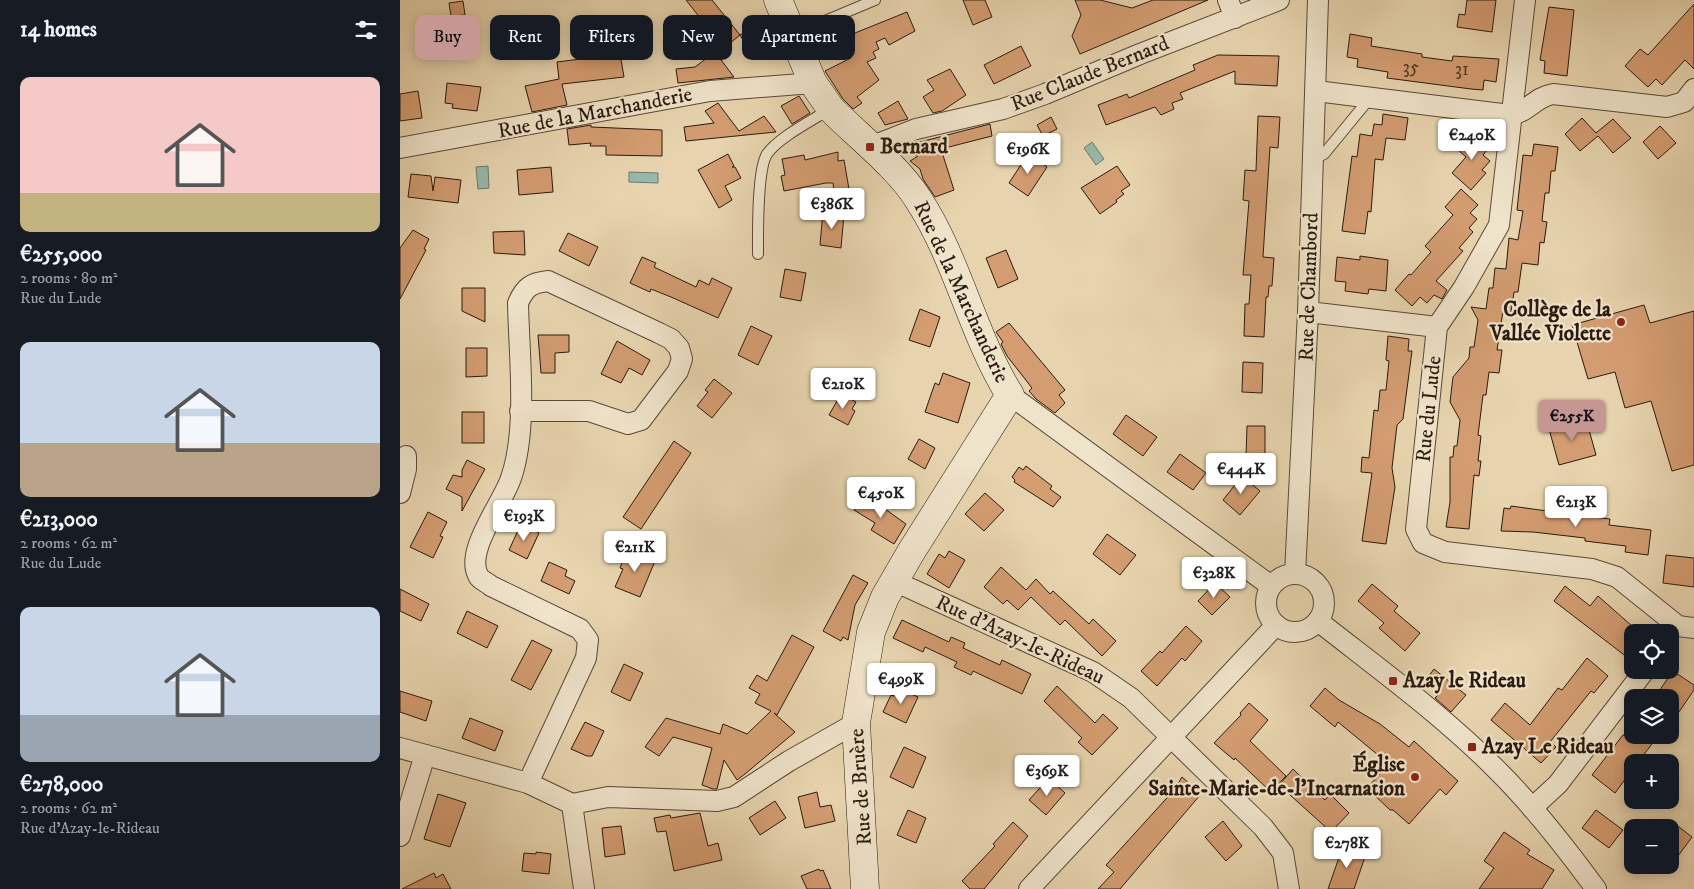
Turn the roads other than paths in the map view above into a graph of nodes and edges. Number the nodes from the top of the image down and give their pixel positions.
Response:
1 (778, 0) edge
2 (875, 0) edge
3 (1279, 0) edge
4 (1318, 0) edge
5 (1525, 0) edge
6 (1232, 9) edge
7 (785, 15) edge
8 (839, 15) edge
9 (804, 60) edge
10 (813, 83) junction
11 (1694, 89) edge
12 (1316, 90) junction
13 (1370, 97) junction
14 (831, 109) junction
15 (1510, 115) junction
16 (400, 148) edge
17 (870, 148) junction
18 (1314, 159) junction
19 (758, 254) dead end
20 (1308, 312) junction
21 (1437, 327) junction
22 (1010, 395) junction
23 (520, 411) junction
24 (406, 456) dead end
25 (400, 493) edge
26 (1295, 574) junction
27 (894, 581) junction
28 (1271, 586) junction
29 (1318, 621) junction
30 (1276, 625) junction
31 (1681, 630) edge
32 (1638, 679) edge
33 (856, 723) junction
34 (1171, 735) junction
35 (400, 748) edge
36 (425, 755) junction
37 (528, 783) junction
38 (572, 804) junction
39 (1532, 808) junction
40 (400, 836) edge
41 (584, 889) edge
42 (866, 889) edge
43 (1030, 889) edge
44 (1289, 889) edge
45 (1596, 889) edge

1 - 7 street
2 - 8 lane
3 - 6 street, Rue Claude Bernard
4 - 12 street, Rue de Chambord
5 - 15 street, Rue du Lude
6 - 17 street, Rue Claude Bernard
9 - 10 street
10 - 14 street, Rue de la Marchanderie
10 - 16 street, Rue de la Marchanderie
11 - 15 street
12 - 13 street
12 - 18 street, Rue de Chambord
13 - 15 street
13 - 18 lane
14 - 17 street, Rue de la Marchanderie
14 - 19 lane
15 - 21 street, Rue du Lude
17 - 22 street, Rue de la Marchanderie
18 - 20 street, Rue de Chambord
20 - 21 street
20 - 26 street, Rue de Chambord
21 - 31 street, Rue du Lude
22 - 27 street, Rue de Bruère
22 - 28 street, Rue de la Marchanderie
23 - 23 street
23 - 37 street
24 - 25 street
26 - 28 street
26 - 29 street
27 - 33 street, Rue de Bruère
27 - 34 street, Rue d'Azay-le-Rideau
28 - 30 street
29 - 30 street
29 - 39 street
30 - 34 street
32 - 39 street
33 - 38 street
33 - 42 street, Rue de Bruère
34 - 43 street
34 - 44 street, Rue d'Azay-le-Rideau
35 - 36 street
36 - 37 street
36 - 40 street
37 - 38 street
38 - 41 street
39 - 45 street

